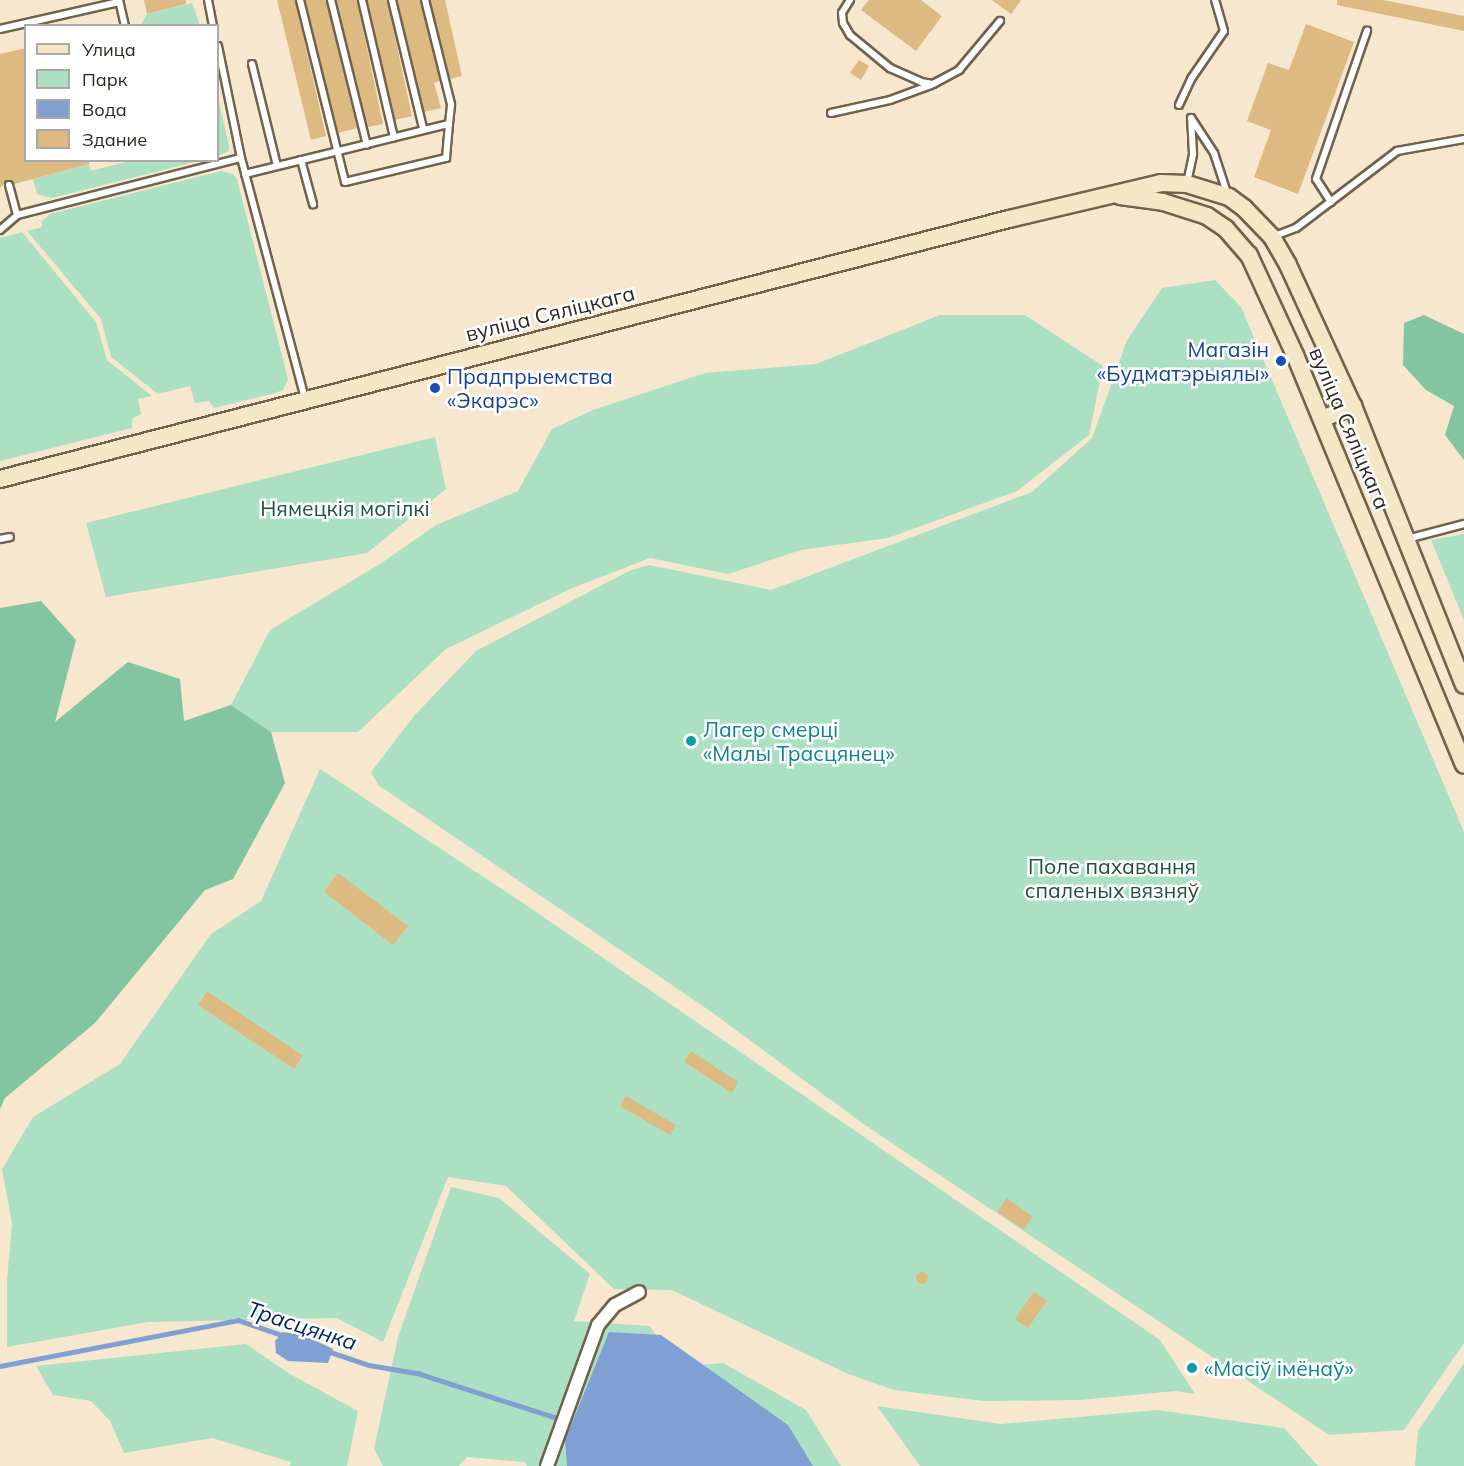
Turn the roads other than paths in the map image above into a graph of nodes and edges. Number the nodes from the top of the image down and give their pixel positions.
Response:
1 (208, 0) edge
2 (300, 0) edge
3 (331, 0) edge
4 (362, 0) edge
5 (393, 0) edge
6 (425, 0) edge
7 (850, 0) edge
8 (1215, 0) edge
9 (119, 1) edge
10 (1000, 21) dead end
11 (125, 24) edge
12 (213, 24) edge
13 (0, 29) edge
14 (1367, 32) dead end
15 (219, 51) edge
16 (252, 64) dead end
17 (933, 84) junction
18 (1179, 105) dead end
19 (831, 113) dead end
20 (449, 124) junction
21 (423, 128) junction
22 (394, 137) junction
23 (1464, 139) edge
24 (366, 145) junction
25 (338, 151) junction
26 (241, 158) junction
27 (301, 160) junction
28 (277, 166) junction
29 (245, 174) junction
30 (1187, 184) junction
31 (9, 185) dead end
32 (1112, 195) junction
33 (1228, 197) junction
34 (1331, 202) junction
35 (312, 204) dead end
36 (17, 215) junction
37 (0, 230) edge
38 (1272, 237) junction
39 (306, 400) junction
40 (1353, 406) junction
41 (1322, 419) junction
42 (0, 479) edge
43 (1464, 524) edge
44 (10, 537) dead end
45 (0, 539) edge
46 (1403, 540) junction
47 (1464, 685) edge
48 (1464, 765) edge
49 (639, 1292) dead end
50 (547, 1466) edge

1 - 12 lane
2 - 25 lane
3 - 24 lane
4 - 22 lane
5 - 21 lane
6 - 20 lane
7 - 17 lane
8 - 18 lane
9 - 11 lane
9 - 13 lane
10 - 17 lane
14 - 34 lane
15 - 26 lane
16 - 28 lane
17 - 19 lane
20 - 21 lane
20 - 25 lane
21 - 22 lane
22 - 24 lane
23 - 34 lane
24 - 25 lane
25 - 27 lane
26 - 29 lane
26 - 36 lane
27 - 28 lane
27 - 35 lane
28 - 29 lane
29 - 39 lane
30 - 32 main road, вуліца Сяліцкага
30 - 33 main road, вуліца Сяліцкага
30 - 33 lane
31 - 36 lane
32 - 39 main road, вуліца Сяліцкага
32 - 41 main road, вуліца Сяліцкага
33 - 38 main road, вуліца Сяліцкага
34 - 38 lane
36 - 37 lane
38 - 40 main road, вуліца Сяліцкага
39 - 42 main road, вуліца Сяліцкага
40 - 41 main road
40 - 46 main road, вуліца Сяліцкага
41 - 48 main road, вуліца Сяліцкага
43 - 46 lane
44 - 45 lane
46 - 47 main road, вуліца Сяліцкага
49 - 50 street

